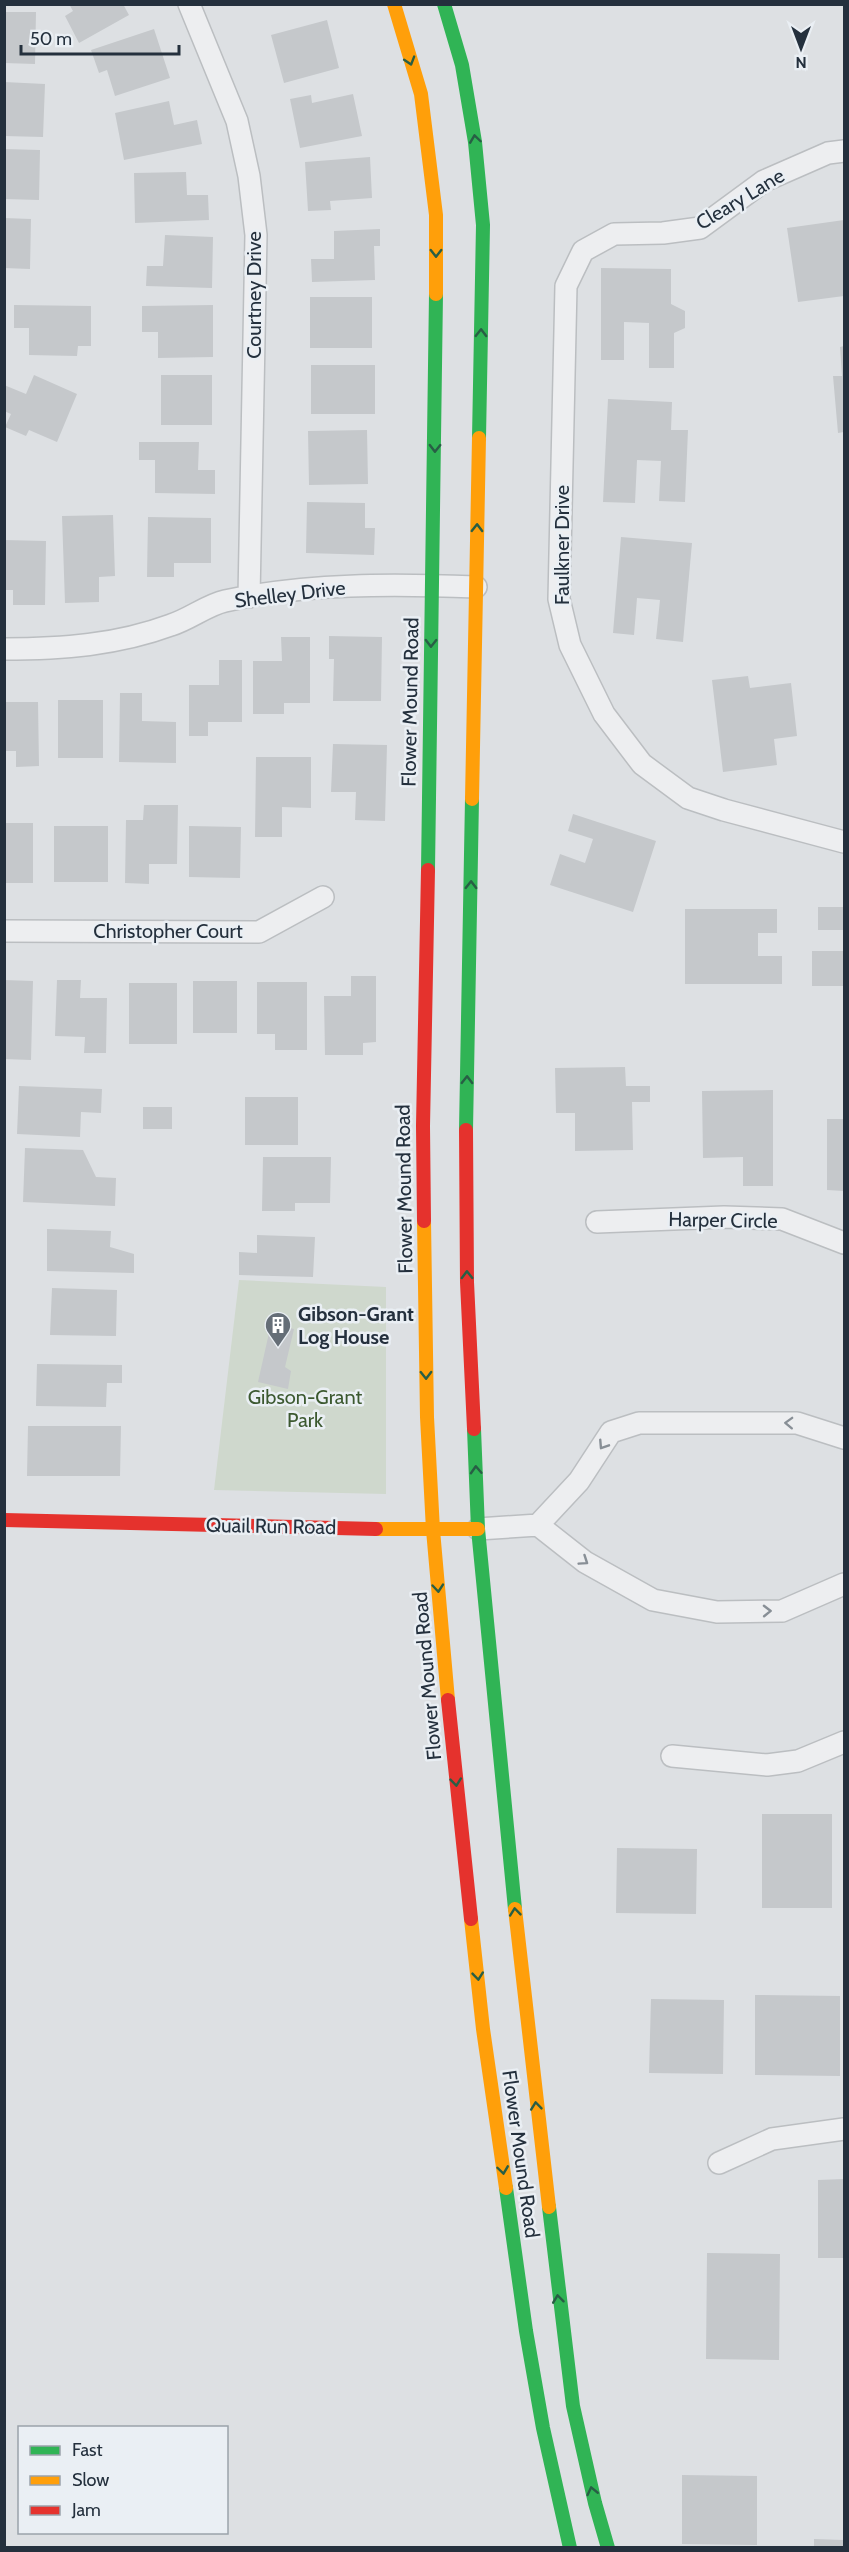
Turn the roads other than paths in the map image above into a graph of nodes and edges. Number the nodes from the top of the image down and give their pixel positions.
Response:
1 (189, 4) edge
2 (394, 4) edge
3 (444, 4) edge
4 (844, 151) edge
5 (574, 267) joint
6 (432, 585) junction
7 (476, 587) junction
8 (249, 597) junction
9 (4, 649) edge
10 (844, 842) edge
11 (323, 897) dead end
12 (4, 931) edge
13 (597, 1221) dead end
14 (844, 1243) edge
15 (844, 1438) edge
16 (4, 1520) edge
17 (538, 1525) junction
18 (478, 1529) junction
19 (433, 1530) junction
20 (844, 1584) edge
21 (844, 1742) edge
22 (672, 1756) dead end
23 (844, 2129) edge
24 (718, 2163) dead end
25 (570, 2547) edge
26 (608, 2547) edge

1 - 8 street, Courtney Drive
2 -> 6 main road, Flower Mound Road
7 -> 3 main road, Flower Mound Road
4 - 5 street, Cleary Lane
5 - 10 street, Faulkner Drive
6 - 7 street, Shelley Drive
6 - 8 street, Shelley Drive
6 -> 19 main road, Flower Mound Road
18 -> 7 main road, Flower Mound Road
8 - 9 street, Shelley Drive
11 - 12 street, Christopher Court
13 - 14 street, Harper Circle
15 -> 17 street
16 - 19 main road, Quail Run Road
17 - 18 street, Quail Run Road
17 -> 20 street
18 - 19 main road, Quail Run Road
26 -> 18 main road, Flower Mound Road
19 -> 25 main road, Flower Mound Road
21 - 22 street
23 - 24 street

